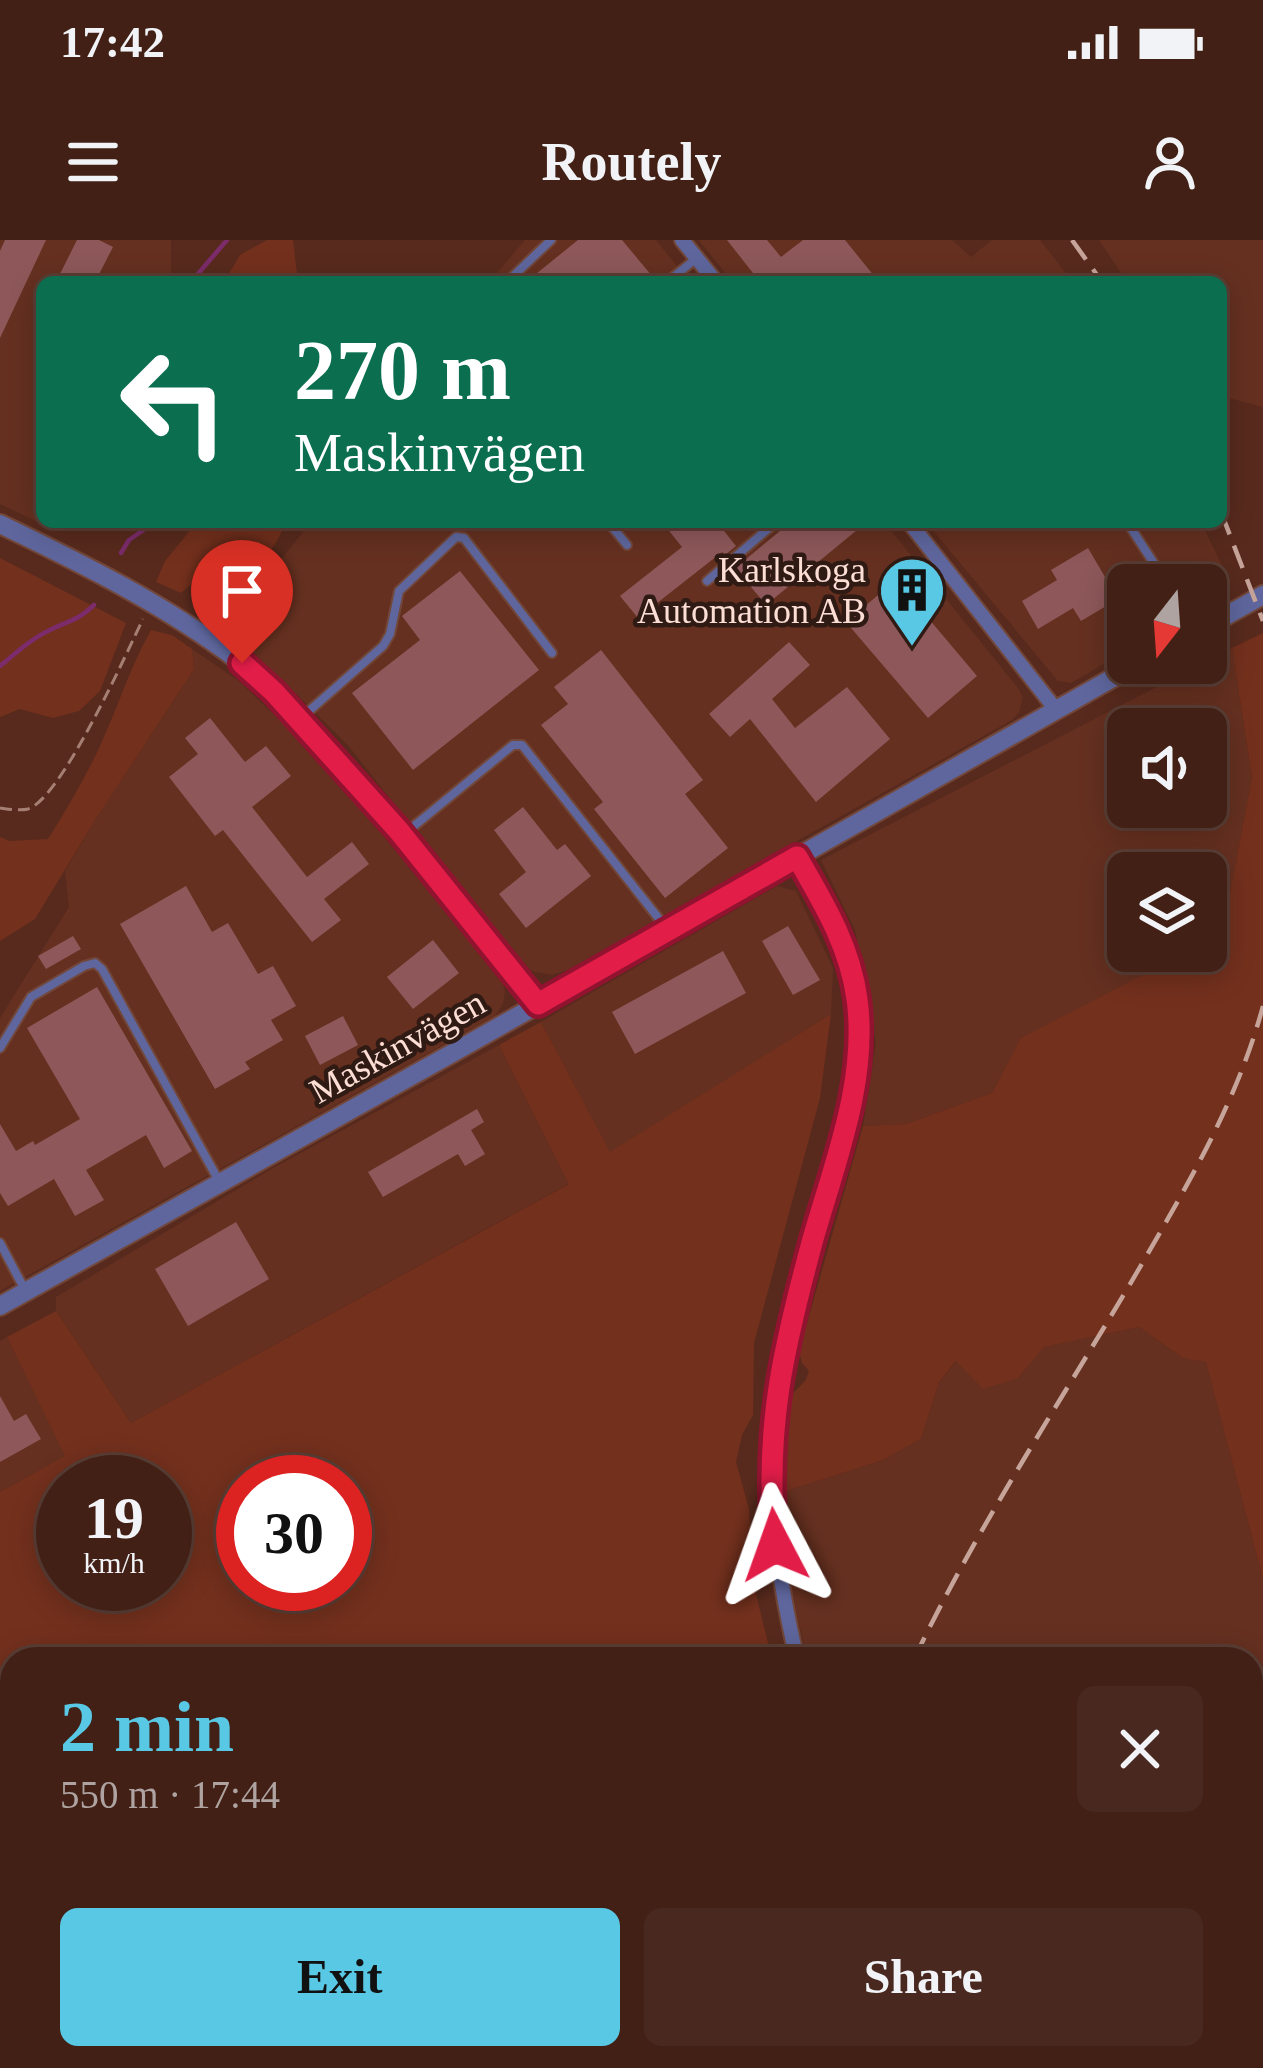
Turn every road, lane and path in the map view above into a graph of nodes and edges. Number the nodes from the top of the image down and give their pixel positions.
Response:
1 (551, 240) edge
2 (682, 240) edge
3 (697, 258) junction
4 (513, 276) edge
5 (674, 276) edge
6 (711, 276) edge
7 (0, 524) edge
8 (613, 528) edge
9 (769, 528) edge
10 (914, 528) edge
11 (1131, 528) edge
12 (627, 545) dead end
13 (1154, 564) edge
14 (707, 580) dead end
15 (1263, 595) edge
16 (152, 601) junction
17 (1227, 615) edge
18 (552, 652) dead end
19 (1107, 682) edge
20 (1057, 711) junction
21 (300, 719) junction
22 (0, 808) edge
23 (403, 836) junction
24 (797, 857) junction
25 (668, 930) junction
26 (538, 1004) junction
27 (0, 1048) edge
28 (220, 1183) junction
29 (0, 1244) edge
30 (26, 1291) junction
31 (0, 1306) edge
32 (793, 1647) edge

1 - 4 lane
2 - 3 street
3 - 5 lane
3 - 6 street
7 - 16 street
8 - 12 lane
9 - 14 lane
10 - 20 street
11 - 13 lane
15 - 17 street
16 - 21 street
16 - 22 path
18 - 21 lane
19 - 20 street, Maskinvägen
20 - 24 street, Maskinvägen
21 - 23 street
23 - 25 lane
23 - 26 street
24 - 25 street, Maskinvägen
24 - 32 street
25 - 26 street, Maskinvägen
26 - 28 street, Maskinvägen
27 - 28 lane
28 - 30 street, Maskinvägen
29 - 30 lane
30 - 31 street, Maskinvägen

